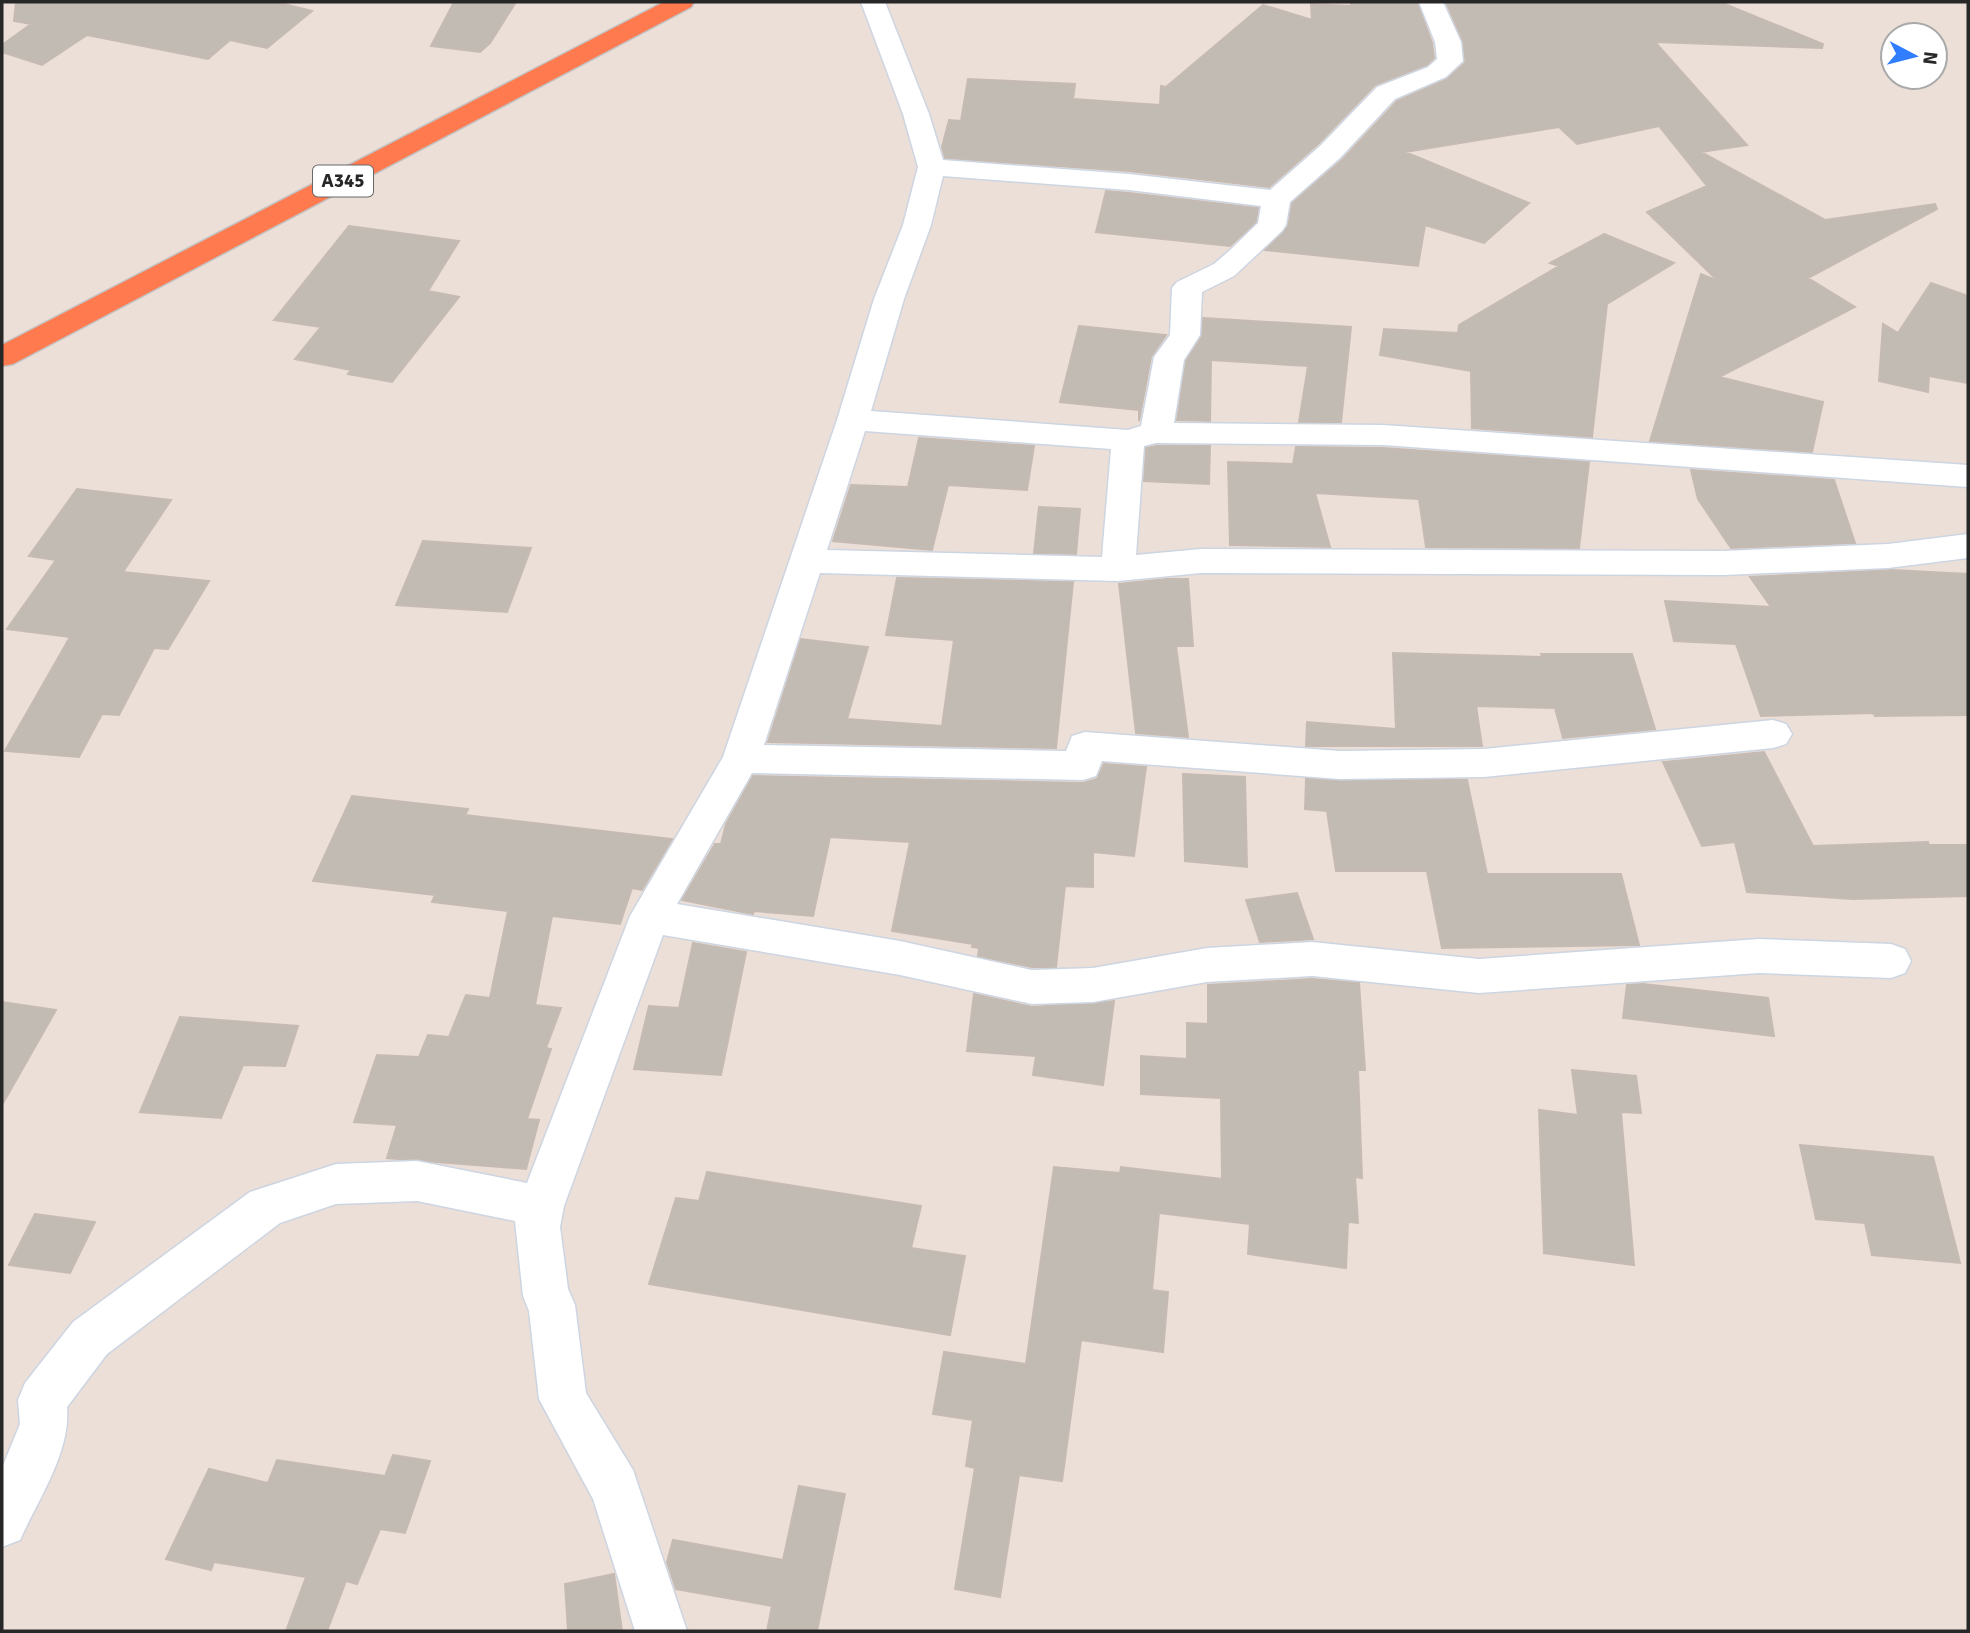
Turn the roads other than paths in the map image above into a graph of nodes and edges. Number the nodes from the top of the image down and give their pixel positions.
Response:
1 (682, 2) edge
2 (873, 2) edge
3 (1432, 2) edge
4 (932, 167) junction
5 (1276, 199) junction
6 (2, 357) edge
7 (853, 419) junction
8 (1142, 437) junction
9 (1968, 476) edge
10 (1968, 546) edge
11 (807, 561) junction
12 (1118, 569) junction
13 (1773, 734) dead end
14 (741, 759) junction
15 (650, 916) junction
16 (1891, 961) dead end
17 (541, 1206) junction
18 (2, 1522) edge
19 (661, 1631) edge

1 - 6 highway, A345
2 - 4 street
3 - 5 street
4 - 5 street
4 - 7 street
5 - 8 street
7 - 8 street
7 - 11 street
8 - 9 street
8 - 12 street
10 - 12 street
11 - 12 street
11 - 14 street
13 - 14 street
14 - 15 street
15 - 16 street
15 - 17 street
17 - 18 street
17 - 19 street

